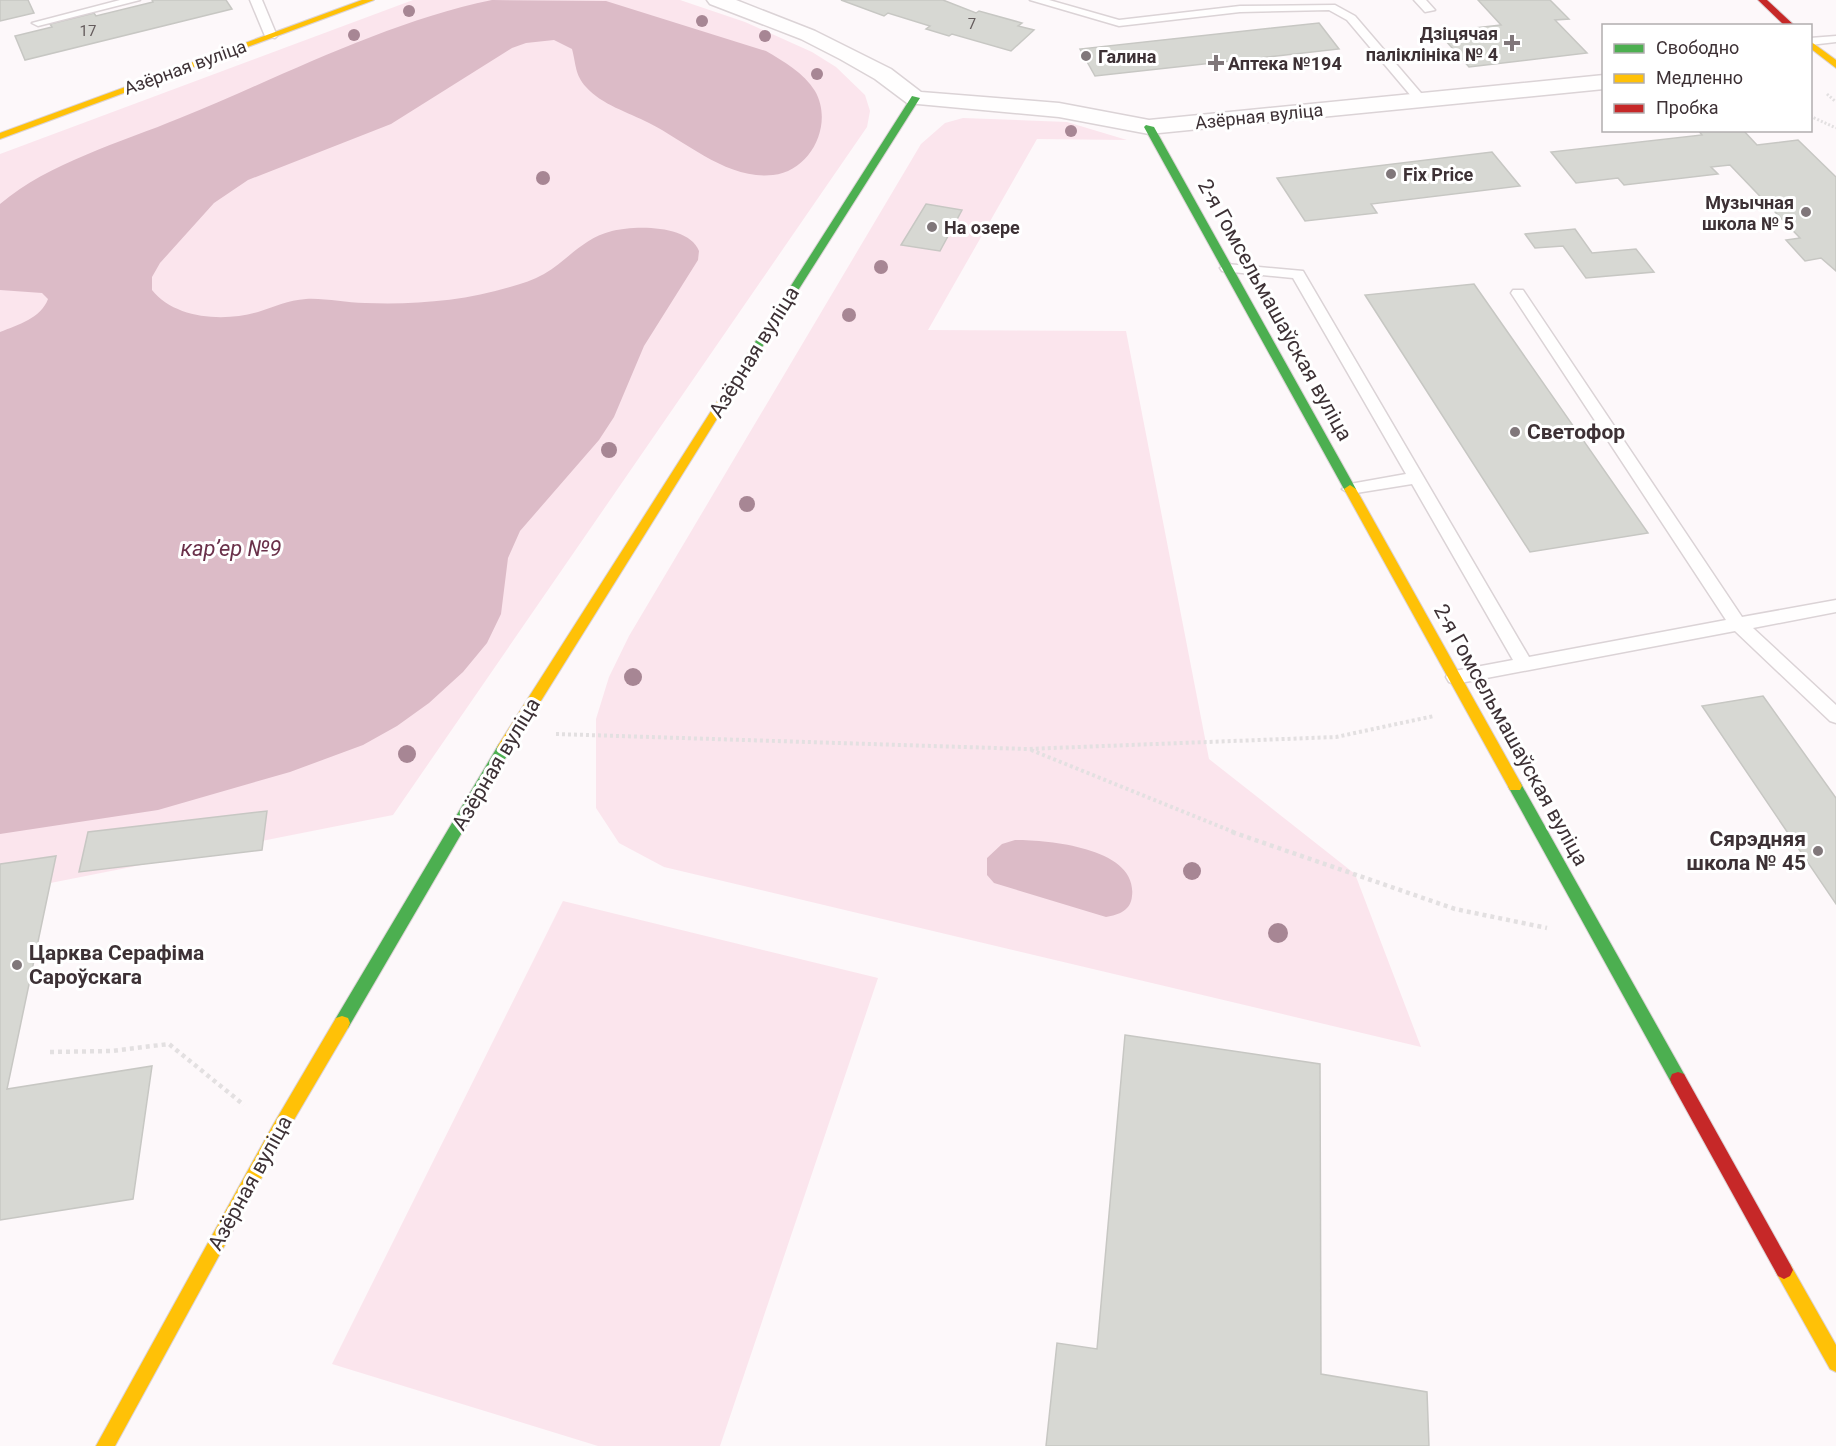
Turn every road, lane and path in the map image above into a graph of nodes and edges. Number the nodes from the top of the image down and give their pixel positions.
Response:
1 (134, 0) edge
2 (256, 0) edge
3 (370, 0) edge
4 (717, 0) edge
5 (1036, 0) edge
6 (1420, 0) edge
7 (1762, 0) edge
8 (1237, 4) edge
9 (1429, 10) dead end
10 (38, 23) dead end
11 (1789, 24) edge
12 (271, 36) junction
13 (1812, 44) edge
14 (1812, 44) edge
15 (1827, 55) edge
16 (1602, 82) edge
17 (915, 98) junction
18 (1421, 100) junction
19 (1812, 117) edge
20 (1149, 127) junction
21 (1836, 128) edge
22 (0, 136) edge
23 (1227, 268) junction
24 (1518, 293) dead end
25 (1417, 478) junction
26 (1350, 489) junction
27 (1836, 606) edge
28 (1738, 624) junction
29 (1524, 664) junction
30 (1455, 677) junction
31 (1472, 708) junction
32 (1836, 716) edge
33 (513, 733) junction
34 (1027, 749) junction
35 (1601, 940) junction
36 (50, 1052) dead end
37 (279, 1130) junction
38 (1836, 1363) edge
39 (105, 1446) edge

1 - 10 lane
2 - 12 lane
3 - 12 street, Азёрная вуліца
4 - 17 street
5 - 8 lane
6 - 9 lane
7 - 11 street
8 - 18 lane
12 - 22 street, Азёрная вуліца
13 - 15 street
14 - 15 lane
16 - 18 street, Азёрная вуліца
17 - 20 street, Азёрная вуліца
17 - 33 street, Азёрная вуліца
18 - 20 street, Азёрная вуліца
19 - 21 path
20 - 23 street, 2-я Гомсельмашаўская вуліца
23 - 25 lane
23 - 26 street, 2-я Гомсельмашаўская вуліца
24 - 28 lane
25 - 26 lane
25 - 29 lane
26 - 30 street, 2-я Гомсельмашаўская вуліца
27 - 28 lane
28 - 29 lane
28 - 32 lane
29 - 30 lane
30 - 31 street, 2-я Гомсельмашаўская вуліца
31 - 34 path
31 - 35 street, 2-я Гомсельмашаўская вуліца
33 - 34 path
33 - 37 street, Азёрная вуліца
34 - 35 path
35 - 38 street, 2-я Гомсельмашаўская вуліца
36 - 37 path
37 - 39 street, Азёрная вуліца

